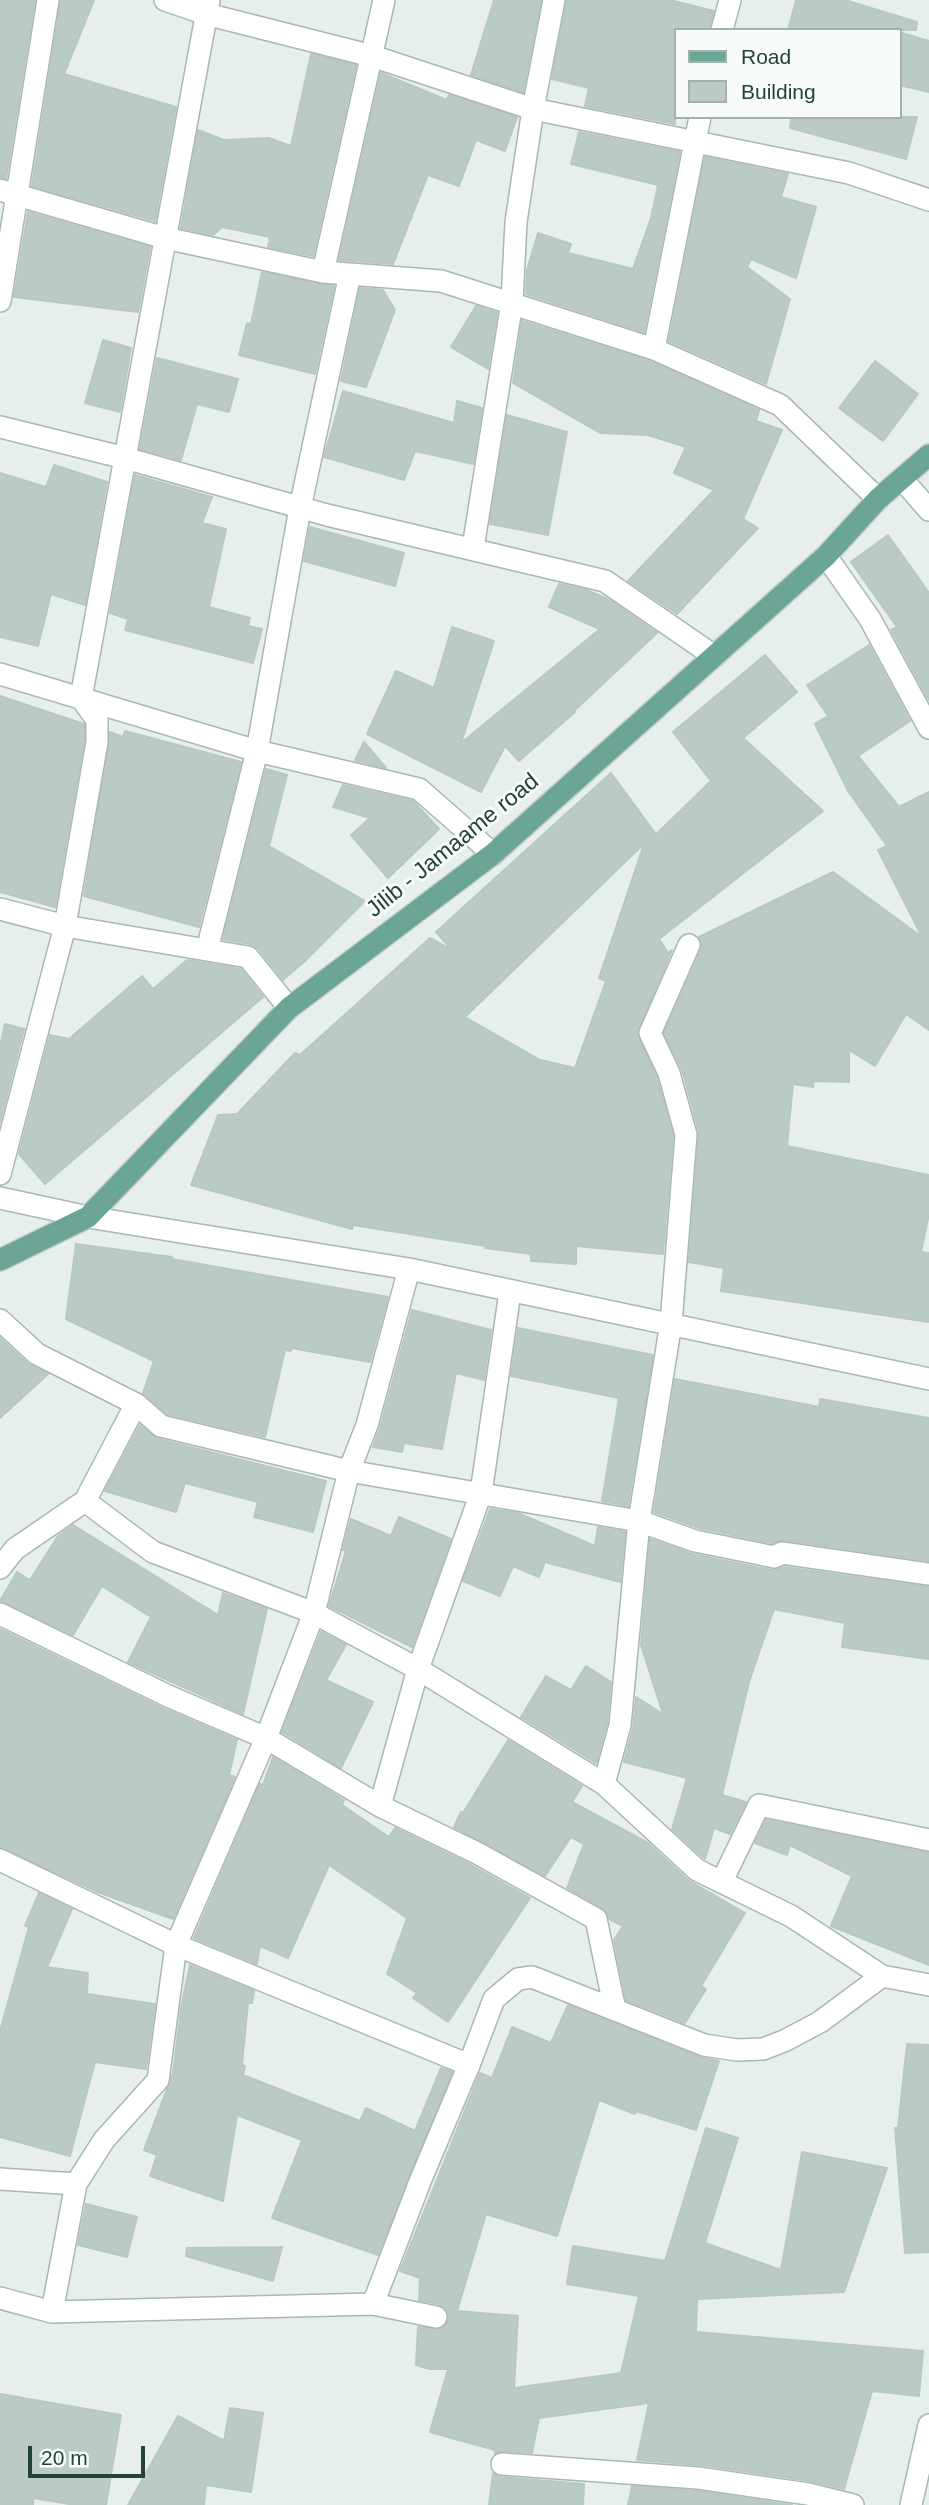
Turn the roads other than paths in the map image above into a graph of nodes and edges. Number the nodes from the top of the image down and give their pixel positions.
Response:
1 (47, 0) edge
2 (165, 0) edge
3 (384, 0) edge
4 (554, 0) edge
5 (730, 0) edge
6 (208, 7) edge
7 (723, 28) edge
8 (372, 56) junction
9 (533, 109) junction
10 (700, 119) edge
11 (694, 141) junction
12 (9, 192) edge
13 (929, 200) edge
14 (165, 238) junction
15 (323, 272) junction
16 (350, 274) junction
17 (0, 300) edge
18 (512, 302) junction
19 (654, 349) junction
20 (0, 427) edge
21 (929, 455) edge
22 (125, 458) junction
23 (902, 479) junction
24 (878, 499) junction
25 (300, 508) junction
26 (929, 510) edge
27 (472, 548) junction
28 (826, 556) junction
29 (714, 656) junction
30 (0, 674) edge
31 (81, 698) junction
32 (929, 728) edge
33 (257, 751) junction
34 (493, 854) junction
35 (0, 909) edge
36 (65, 926) junction
37 (690, 945) dead end
38 (207, 950) junction
39 (289, 1007) junction
40 (0, 1174) edge
41 (0, 1198) edge
42 (88, 1217) junction
43 (0, 1260) edge
44 (409, 1269) junction
45 (510, 1292) junction
46 (0, 1320) edge
47 (671, 1323) junction
48 (929, 1379) edge
49 (136, 1404) junction
50 (349, 1471) junction
51 (481, 1493) junction
52 (85, 1501) junction
53 (639, 1521) junction
54 (0, 1568) edge
55 (929, 1574) edge
56 (0, 1614) edge
57 (314, 1614) junction
58 (418, 1669) junction
59 (266, 1738) junction
60 (604, 1784) junction
61 (380, 1807) junction
62 (929, 1840) edge
63 (0, 1860) edge
64 (722, 1881) junction
65 (176, 1945) junction
66 (883, 1976) junction
67 (929, 1985) edge
68 (615, 2010) junction
69 (469, 2065) junction
70 (0, 2179) edge
71 (76, 2184) junction
72 (0, 2298) edge
73 (373, 2304) junction
74 (52, 2312) junction
75 (436, 2318) dead end
76 (929, 2425) edge
77 (502, 2464) dead end
78 (853, 2505) edge
79 (911, 2505) edge

1 - 12 street
2 - 6 street
3 - 8 street
4 - 9 street
5 - 7 street
6 - 8 street
6 - 14 street
8 - 9 street
8 - 15 street
9 - 11 street
9 - 18 street
10 - 11 street
11 - 13 street
11 - 19 street
12 - 14 street
12 - 17 street
14 - 15 street
14 - 22 street
15 - 16 street
16 - 18 street
16 - 25 street
18 - 19 street
18 - 27 street
19 - 24 street
20 - 22 street
21 - 23 main road, Jilib - Jamaame road
22 - 25 street
22 - 31 street
23 - 24 main road, Jilib - Jamaame road
23 - 26 street
24 - 28 main road, Jilib - Jamaame road
25 - 27 street
25 - 33 street
27 - 29 street
28 - 29 main road, Jilib - Jamaame road
28 - 32 street
29 - 34 main road, Jilib - Jamaame road
30 - 31 street
31 - 33 street
31 - 36 street
33 - 34 street
33 - 38 street
34 - 39 main road, Jilib - Jamaame road
35 - 36 street
36 - 38 street
36 - 40 street
37 - 47 street
38 - 39 street
39 - 42 main road, Jilib - Jamaame road
41 - 42 street
42 - 43 main road, Jilib - Jamaame road
42 - 44 street
44 - 45 street
44 - 50 street
45 - 47 street
45 - 51 street
46 - 49 street
47 - 48 street
47 - 53 street
49 - 50 street
49 - 52 street
50 - 51 street
50 - 57 street
51 - 53 street
51 - 58 street
52 - 54 street
52 - 57 street
53 - 55 street
53 - 60 street
56 - 59 street
57 - 58 street
57 - 59 street
58 - 60 street
58 - 61 street
59 - 61 street
59 - 65 street
60 - 64 street
61 - 68 street
62 - 64 street
63 - 65 street
64 - 66 street
65 - 69 street
65 - 71 street
66 - 67 street
66 - 68 street
68 - 69 street
69 - 73 street
70 - 71 street
71 - 74 street
72 - 74 street
73 - 74 street
73 - 75 street
76 - 79 street
77 - 78 street

